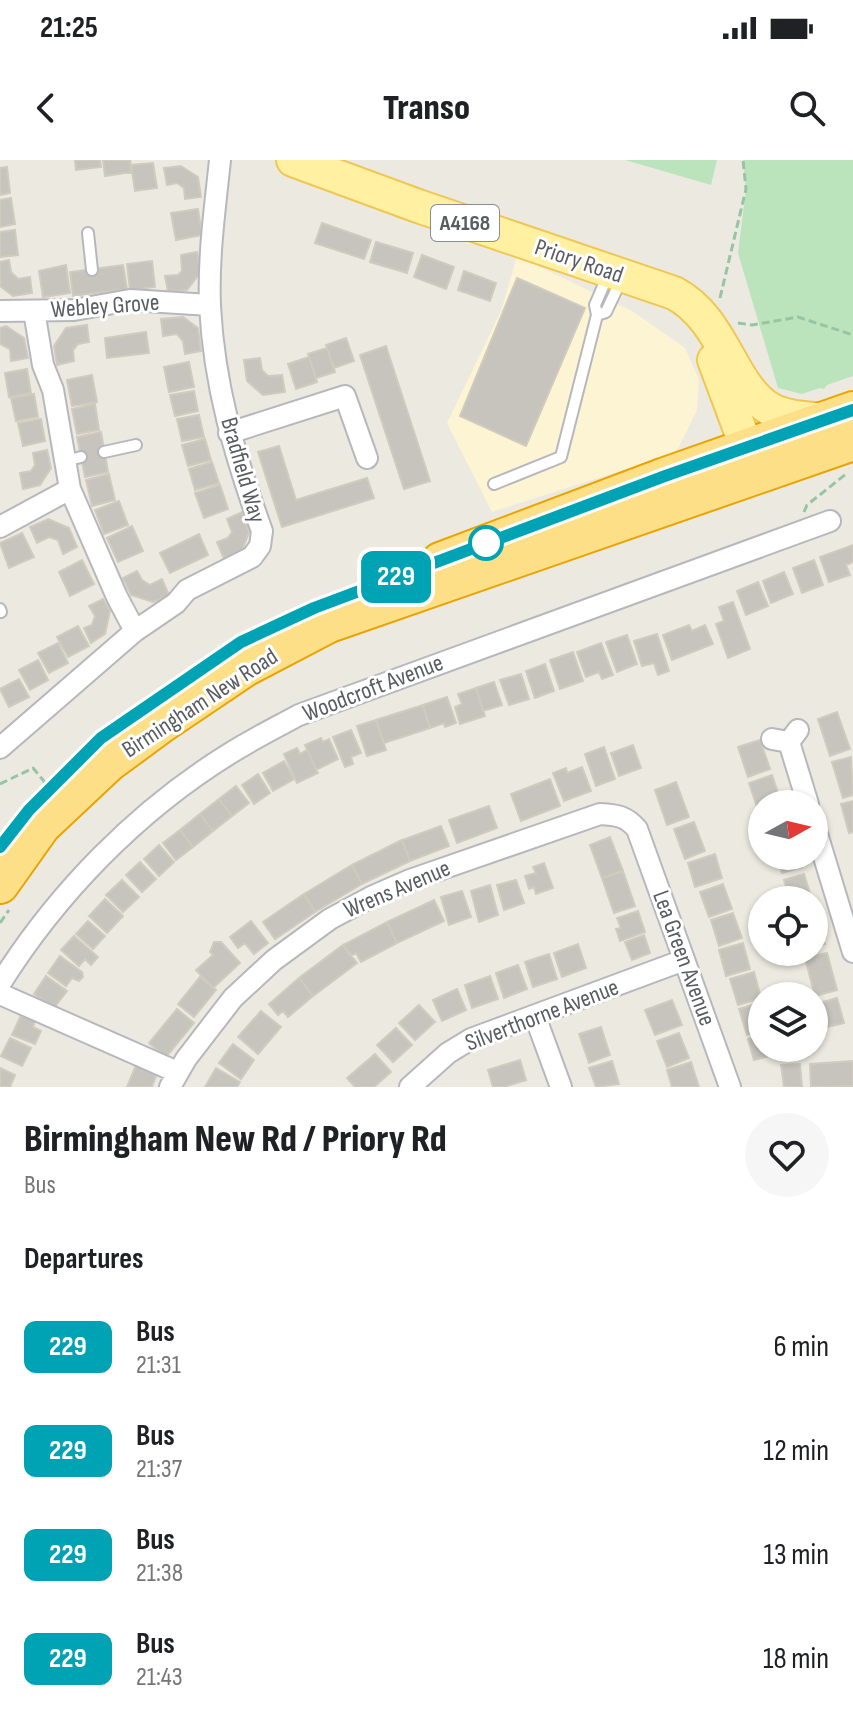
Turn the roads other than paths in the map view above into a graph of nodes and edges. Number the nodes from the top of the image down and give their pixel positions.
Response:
1 (220, 160) edge
2 (296, 160) edge
3 (88, 233) dead end
4 (92, 270) dead end
5 (624, 276) junction
6 (210, 305) junction
7 (0, 311) edge
8 (34, 311) junction
9 (839, 415) edge
10 (229, 433) junction
11 (136, 445) dead end
12 (104, 452) dead end
13 (367, 458) dead end
14 (850, 458) edge
15 (752, 462) junction
16 (494, 484) dead end
17 (70, 489) junction
18 (830, 521) dead end
19 (0, 527) edge
20 (135, 631) junction
21 (787, 737) dead end
22 (0, 748) edge
23 (804, 790) edge
24 (637, 829) joint
25 (0, 847) edge
26 (828, 870) edge
27 (8, 893) edge
28 (853, 952) edge
29 (684, 960) junction
30 (0, 984) edge
31 (0, 994) edge
32 (535, 1016) junction
33 (174, 1079) edge
34 (410, 1087) edge
35 (561, 1087) edge
36 (730, 1087) edge

1 - 6 street, Bradfield Way
2 - 5 main road, Priory Road / A4168
3 - 4 lane
5 - 9 main road, Priory Road / A4168
5 - 15 main road, Priory Road / A4168
5 - 16 lane
6 - 8 street, Webley Grove
6 - 10 street, Bradfield Way
7 - 8 street, Webley Grove
8 - 17 street
9 - 15 highway, Birmingham New Road
10 - 13 street
10 - 20 street, Bradfield Way
11 - 12 lane
14 - 15 highway, Birmingham New Road
15 - 25 highway, Birmingham New Road
15 - 27 highway, Birmingham New Road
17 - 19 street
17 - 20 street
18 - 30 street, Woodcroft Avenue
20 - 22 street, Bradfield Way
21 - 23 street
24 - 29 street, Lea Green Avenue
24 - 33 street, Wrens Avenue
26 - 28 street
29 - 32 street, Silverthorne Avenue
29 - 36 street, Lea Green Avenue
31 - 33 street
32 - 34 street, Silverthorne Avenue
32 - 35 street

